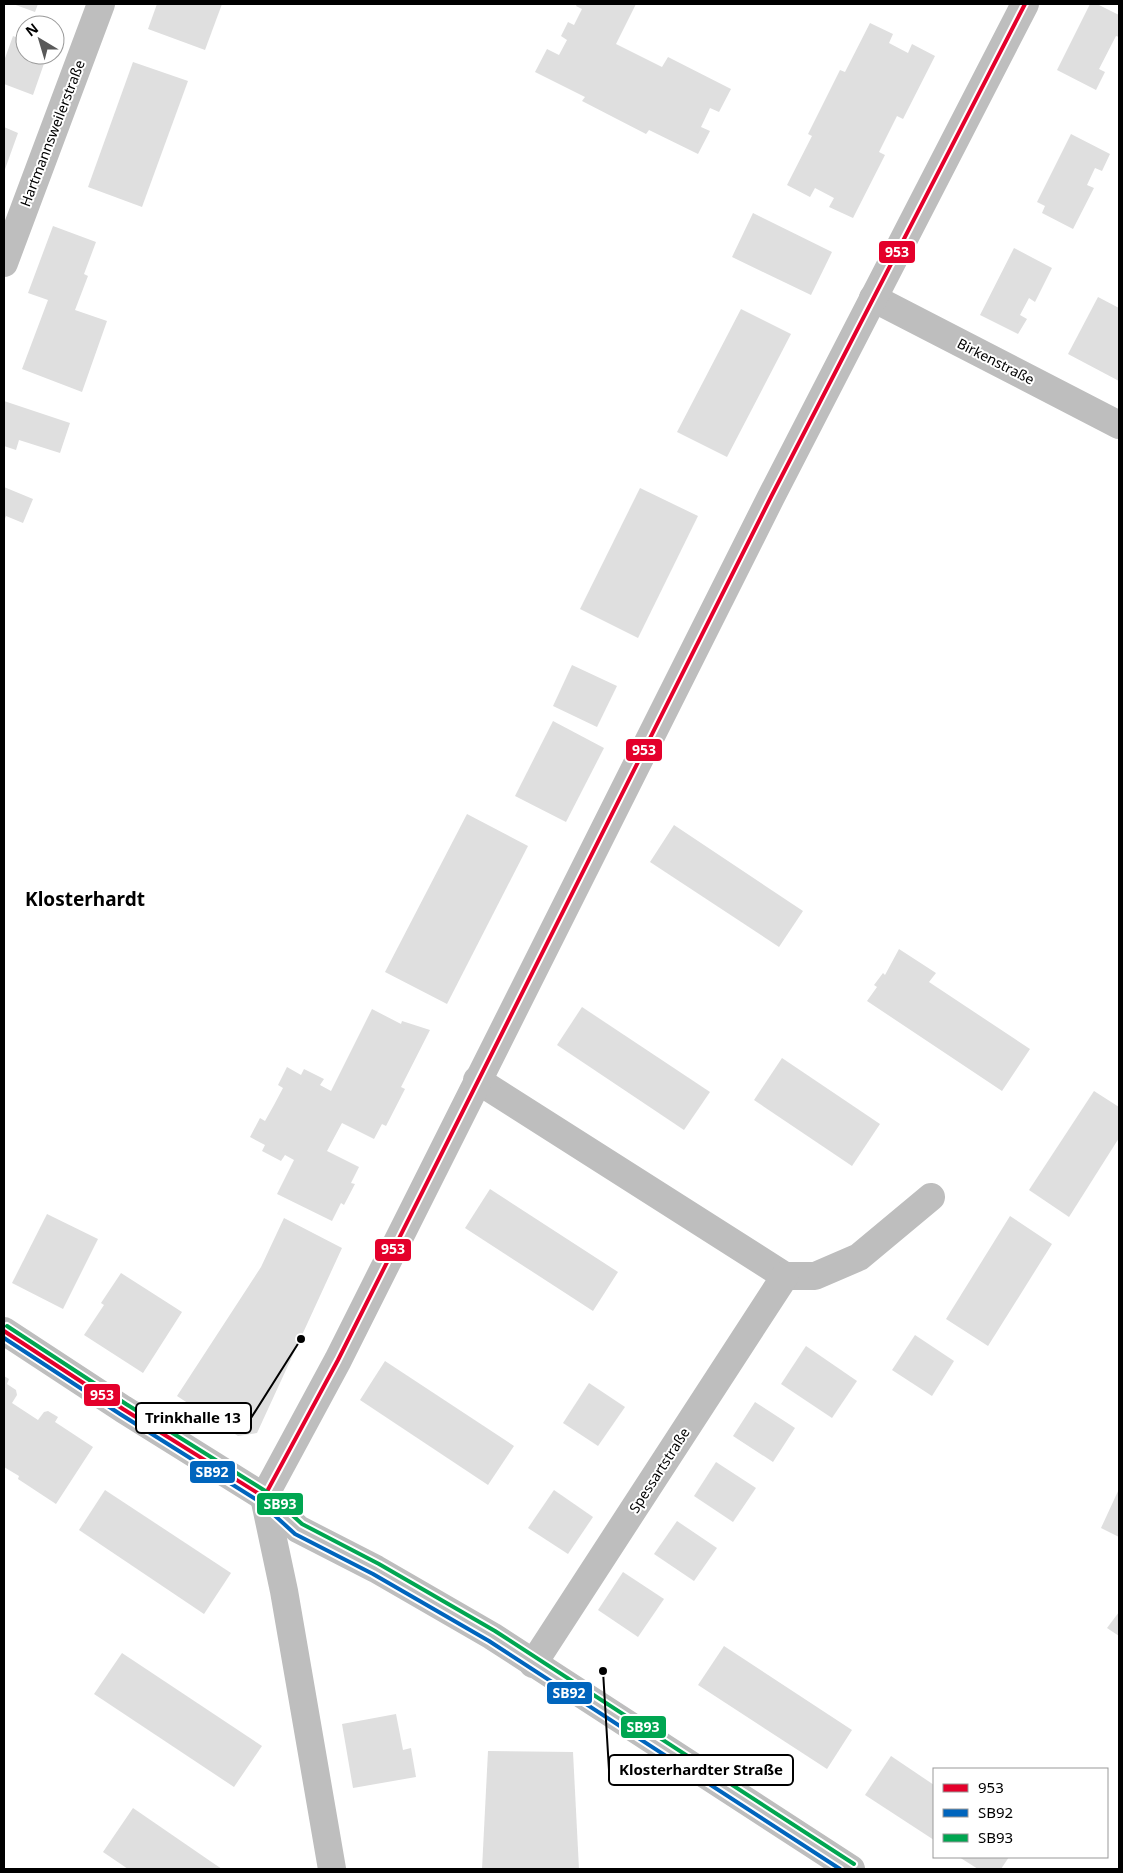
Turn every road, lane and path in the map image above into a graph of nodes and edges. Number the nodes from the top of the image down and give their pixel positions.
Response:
1 (101, 4) edge
2 (1025, 4) edge
3 (4, 263) edge
4 (873, 298) junction
5 (1119, 425) edge
6 (477, 1080) junction
7 (931, 1197) dead end
8 (786, 1276) junction
9 (4, 1331) edge
10 (264, 1497) junction
11 (533, 1664) junction
12 (332, 1869) edge
13 (851, 1869) edge

1 - 3 street, Hartmannsweilerstraße
2 - 4 street
4 - 5 street, Birkenstraße
4 - 6 street
6 - 8 street
6 - 10 street
7 - 8 street
8 - 11 street, Spessartstraße
9 - 10 street
10 - 11 street
10 - 12 street
11 - 13 street

